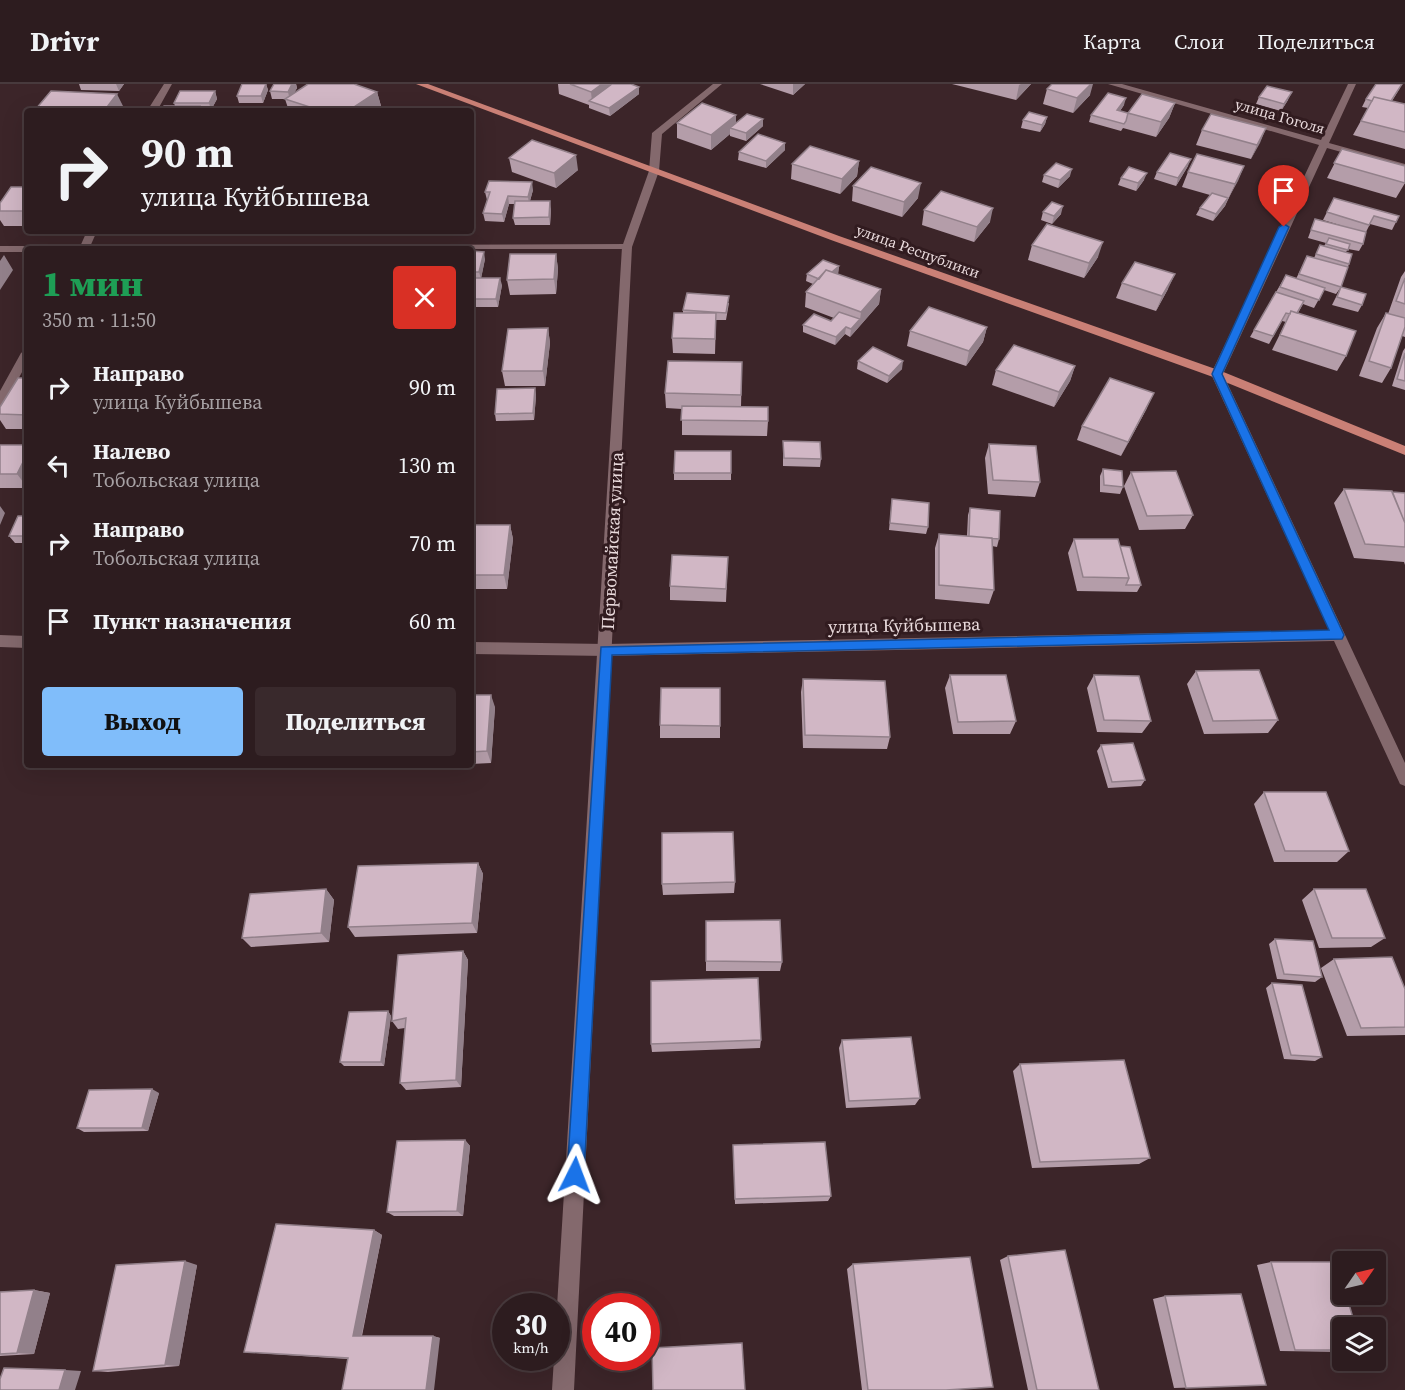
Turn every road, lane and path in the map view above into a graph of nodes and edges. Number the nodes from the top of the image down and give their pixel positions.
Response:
1 (168, 84) edge
2 (420, 84) edge
3 (718, 84) edge
4 (1112, 84) edge
5 (1352, 84) edge
6 (154, 108) edge
7 (1323, 144) junction
8 (1405, 166) edge
9 (654, 171) junction
10 (627, 247) junction
11 (474, 248) edge
12 (0, 249) edge
13 (24, 249) edge
14 (24, 358) edge
15 (1217, 374) junction
16 (0, 402) edge
17 (1405, 451) edge
18 (1338, 635) junction
19 (0, 641) edge
20 (24, 642) edge
21 (474, 648) edge
22 (606, 650) junction
23 (1405, 779) edge
24 (563, 1390) edge

1 - 6 street
2 - 9 main road, улица Республики
3 - 9 street, Первомайская улица
4 - 7 street, улица Гоголя
5 - 7 street
7 - 8 street, улица Гоголя
7 - 15 street
9 - 10 street, Первомайская улица
9 - 15 main road, улица Республики
10 - 11 street
10 - 22 street, Первомайская улица
12 - 13 street
14 - 16 street
15 - 17 main road, улица Республики
15 - 18 street
18 - 22 street, улица Куйбышева
18 - 23 street
19 - 20 street
21 - 22 street, улица Куйбышева
22 - 24 street, Первомайская улица

